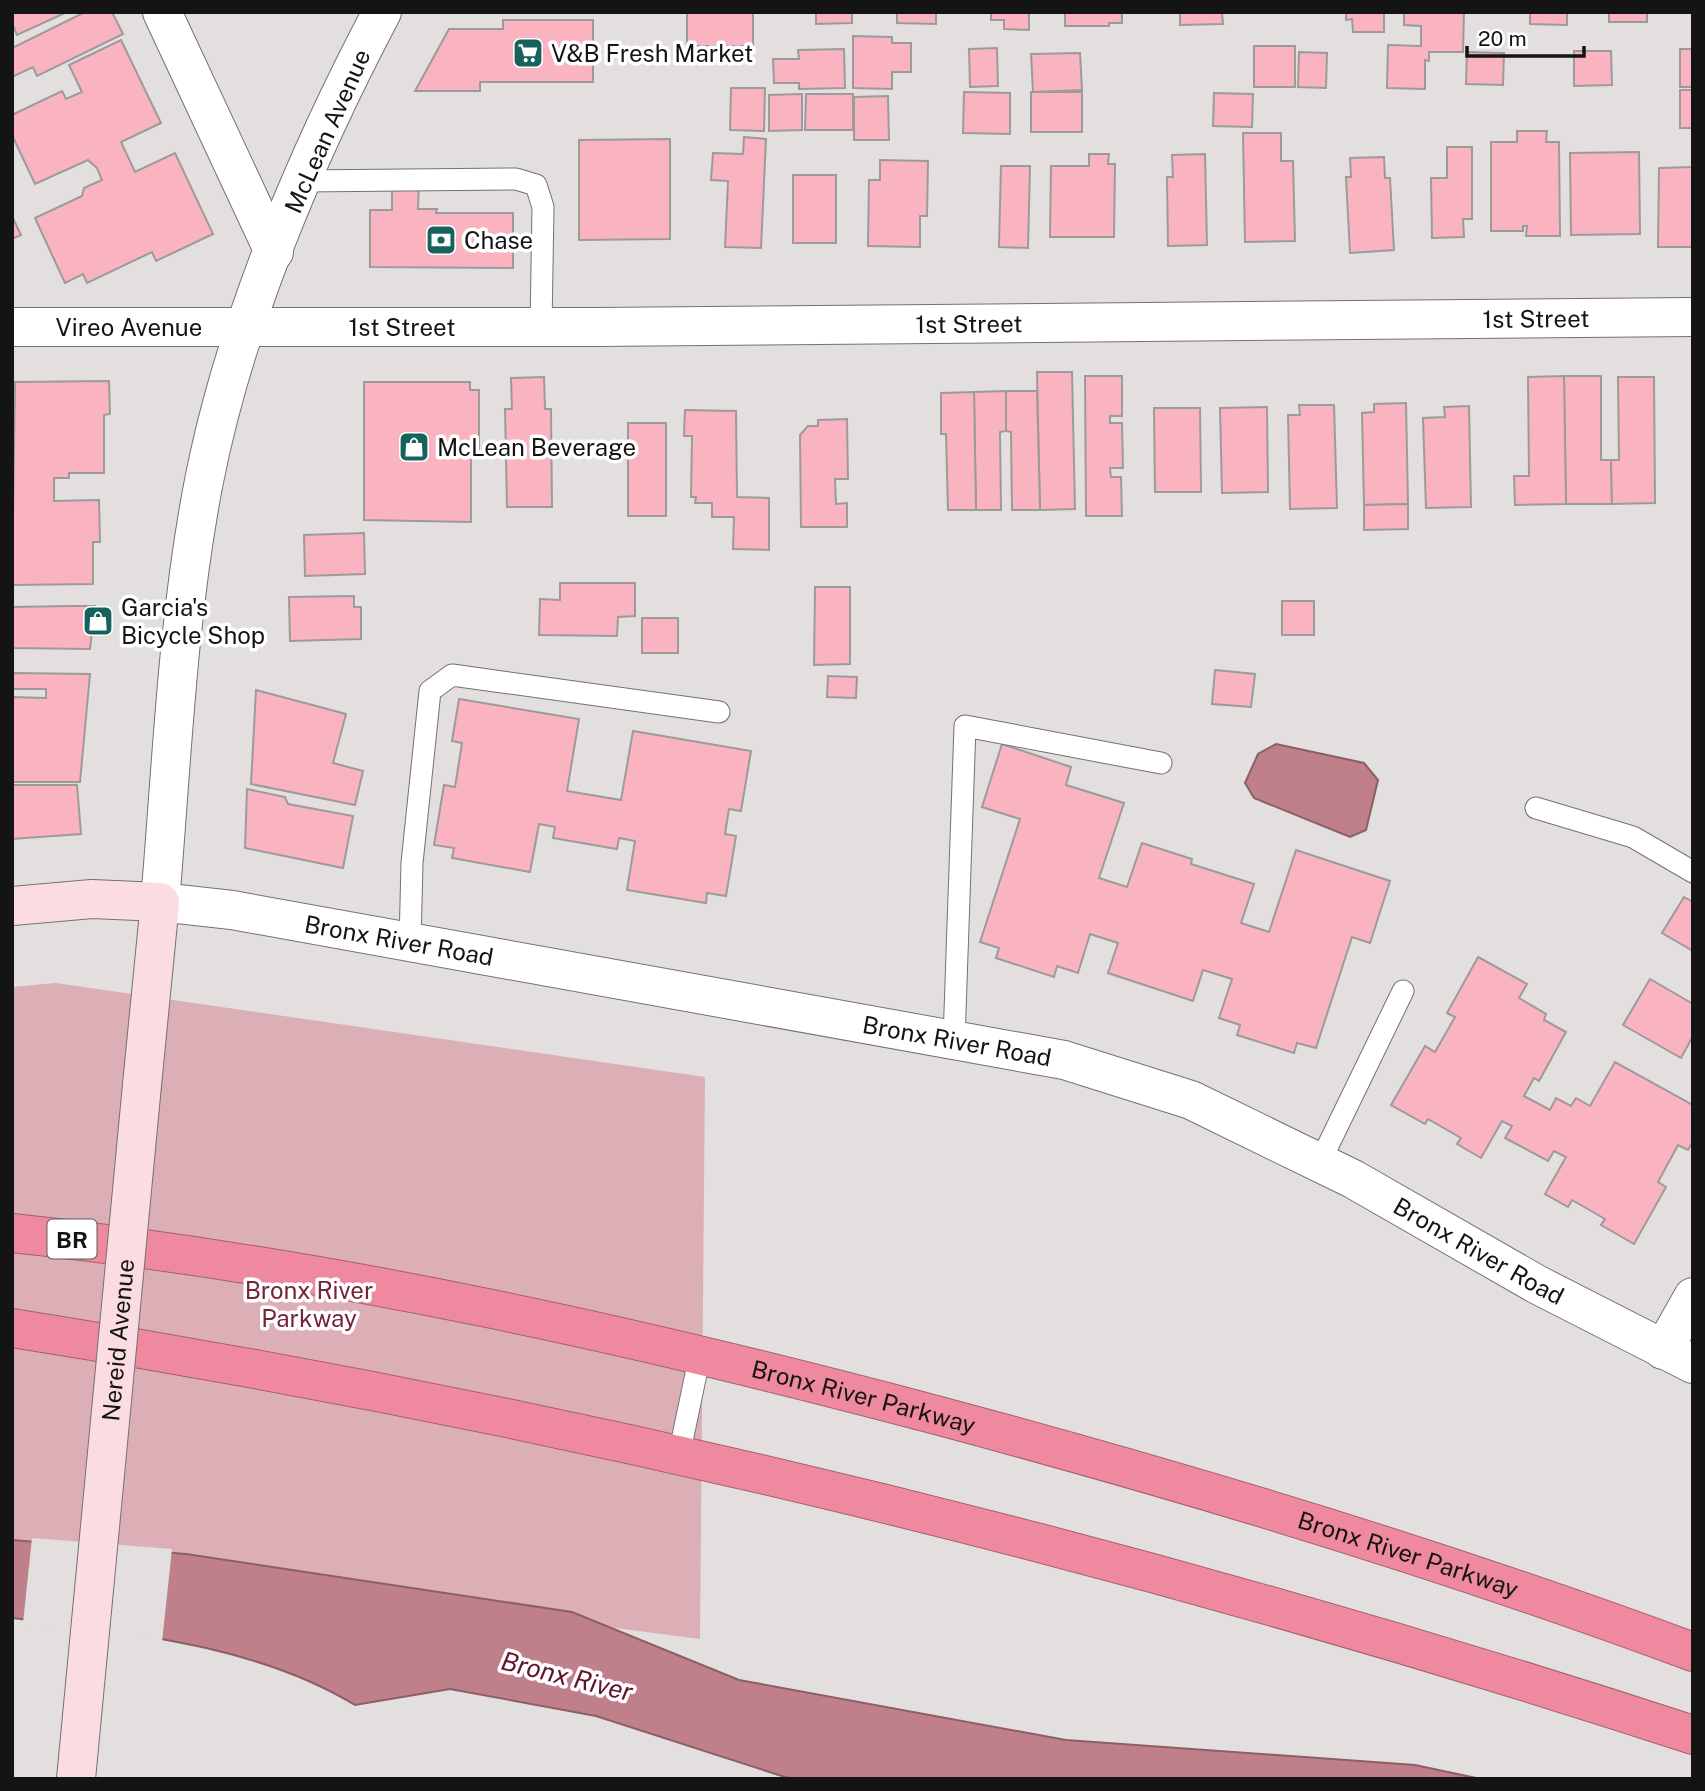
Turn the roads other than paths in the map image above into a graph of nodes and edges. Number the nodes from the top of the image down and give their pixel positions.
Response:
1 (162, 12) edge
2 (382, 12) edge
3 (302, 181) junction
4 (274, 252) junction
5 (1693, 317) edge
6 (12, 327) edge
7 (541, 327) junction
8 (246, 328) junction
9 (719, 712) dead end
10 (1161, 763) dead end
11 (1536, 808) dead end
12 (1693, 872) edge
13 (160, 902) junction
14 (12, 906) edge
15 (410, 943) junction
16 (1403, 991) dead end
17 (954, 1040) junction
18 (1320, 1162) junction
19 (12, 1233) edge
20 (1693, 1297) edge
21 (12, 1328) edge
22 (700, 1355) junction
23 (1678, 1357) edge
24 (679, 1455) junction
25 (1693, 1652) edge
26 (1693, 1735) edge
27 (76, 1779) edge

1 - 4 street
2 - 3 street, McLean Avenue
3 - 4 street, McLean Avenue
3 - 7 lane
4 - 8 street, McLean Avenue
5 - 7 street, 1st Street
6 - 8 street, Vireo Avenue
7 - 8 street, 1st Street
8 - 13 street, McLean Avenue
9 - 15 lane
10 - 17 lane
11 - 12 lane
13 - 14 main road
13 - 15 street, Bronx River Road
13 - 27 main road, Nereid Avenue, bridge
15 - 17 street, Bronx River Road
16 - 18 lane
17 - 18 street, Bronx River Road
18 - 23 street, Bronx River Road
19 - 22 highway, Bronx River Parkway / BR
20 - 23 street
21 - 24 highway
22 - 24 lane
22 - 25 highway, Bronx River Parkway
24 - 26 highway

